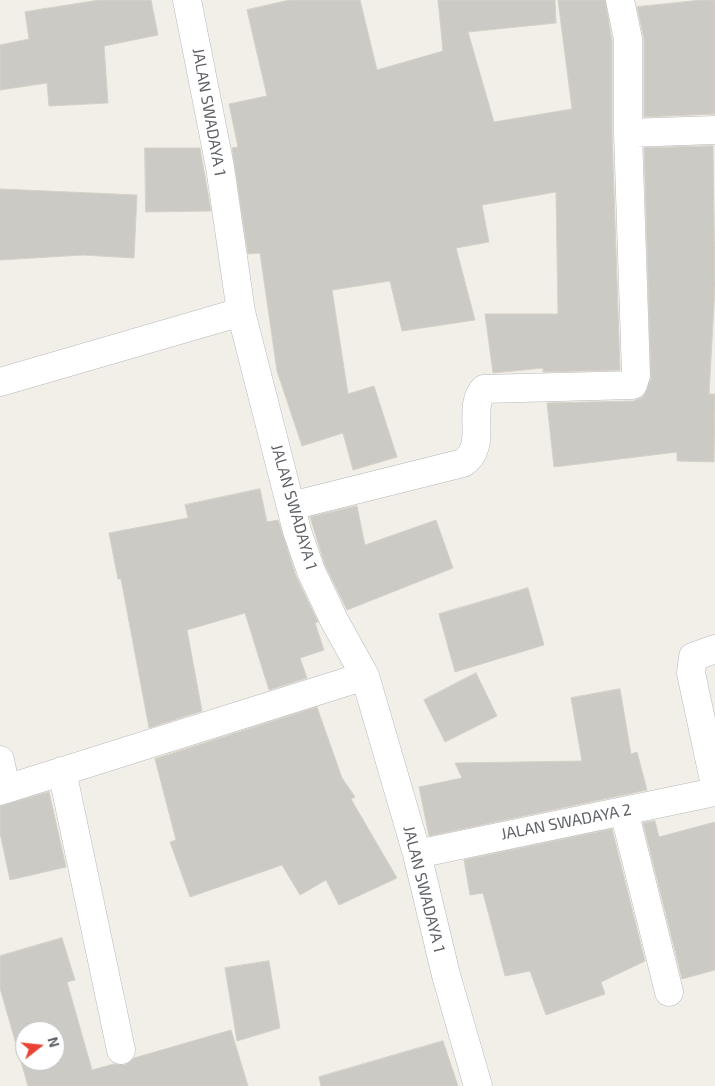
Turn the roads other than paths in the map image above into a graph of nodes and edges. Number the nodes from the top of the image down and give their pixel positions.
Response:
1 (187, 0) edge
2 (620, 0) edge
3 (715, 130) edge
4 (628, 132) junction
5 (241, 312) junction
6 (0, 382) edge
7 (291, 506) junction
8 (715, 649) edge
9 (365, 676) junction
10 (0, 760) edge
11 (62, 771) junction
12 (715, 785) edge
13 (3, 790) edge
14 (715, 792) edge
15 (624, 811) junction
16 (417, 854) junction
17 (669, 992) dead end
18 (121, 1050) dead end
19 (478, 1086) edge

1 - 5 street, JALAN SWADAYA 1
2 - 4 street
3 - 4 street
4 - 7 street
5 - 6 street
5 - 7 street, JALAN SWADAYA 1
7 - 9 street, JALAN SWADAYA 1
8 - 12 street
9 - 11 street
9 - 16 street, JALAN SWADAYA 1
10 - 13 street
11 - 13 street
11 - 18 street
14 - 15 street, JALAN SWADAYA 2
15 - 16 street, JALAN SWADAYA 2
15 - 17 street
16 - 19 street, JALAN SWADAYA 1

